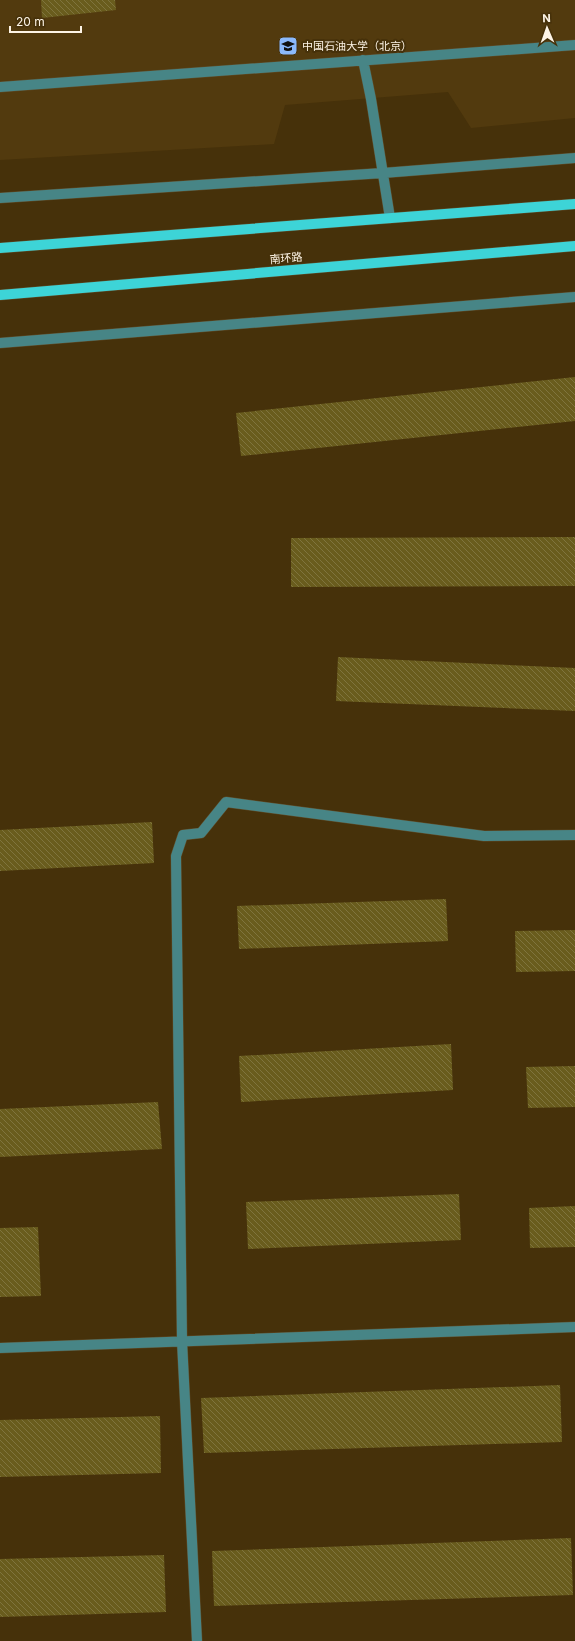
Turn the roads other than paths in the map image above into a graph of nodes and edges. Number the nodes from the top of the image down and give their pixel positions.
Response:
1 (575, 45) edge
2 (363, 60) junction
3 (0, 87) edge
4 (575, 158) edge
5 (383, 172) junction
6 (0, 198) edge
7 (575, 204) edge
8 (390, 218) junction
9 (575, 246) edge
10 (0, 248) edge
11 (0, 295) edge
12 (575, 297) edge
13 (0, 343) edge
14 (575, 835) edge
15 (575, 1327) edge
16 (182, 1341) junction
17 (0, 1348) edge
18 (197, 1641) edge

1 - 2 street
2 - 3 street
2 - 5 street
4 - 5 street
5 - 6 street
5 - 8 street
7 - 8 main road
8 - 10 main road
9 - 11 main road, 南环路
12 - 13 street
14 - 16 street
15 - 16 street
16 - 17 street
16 - 18 street

